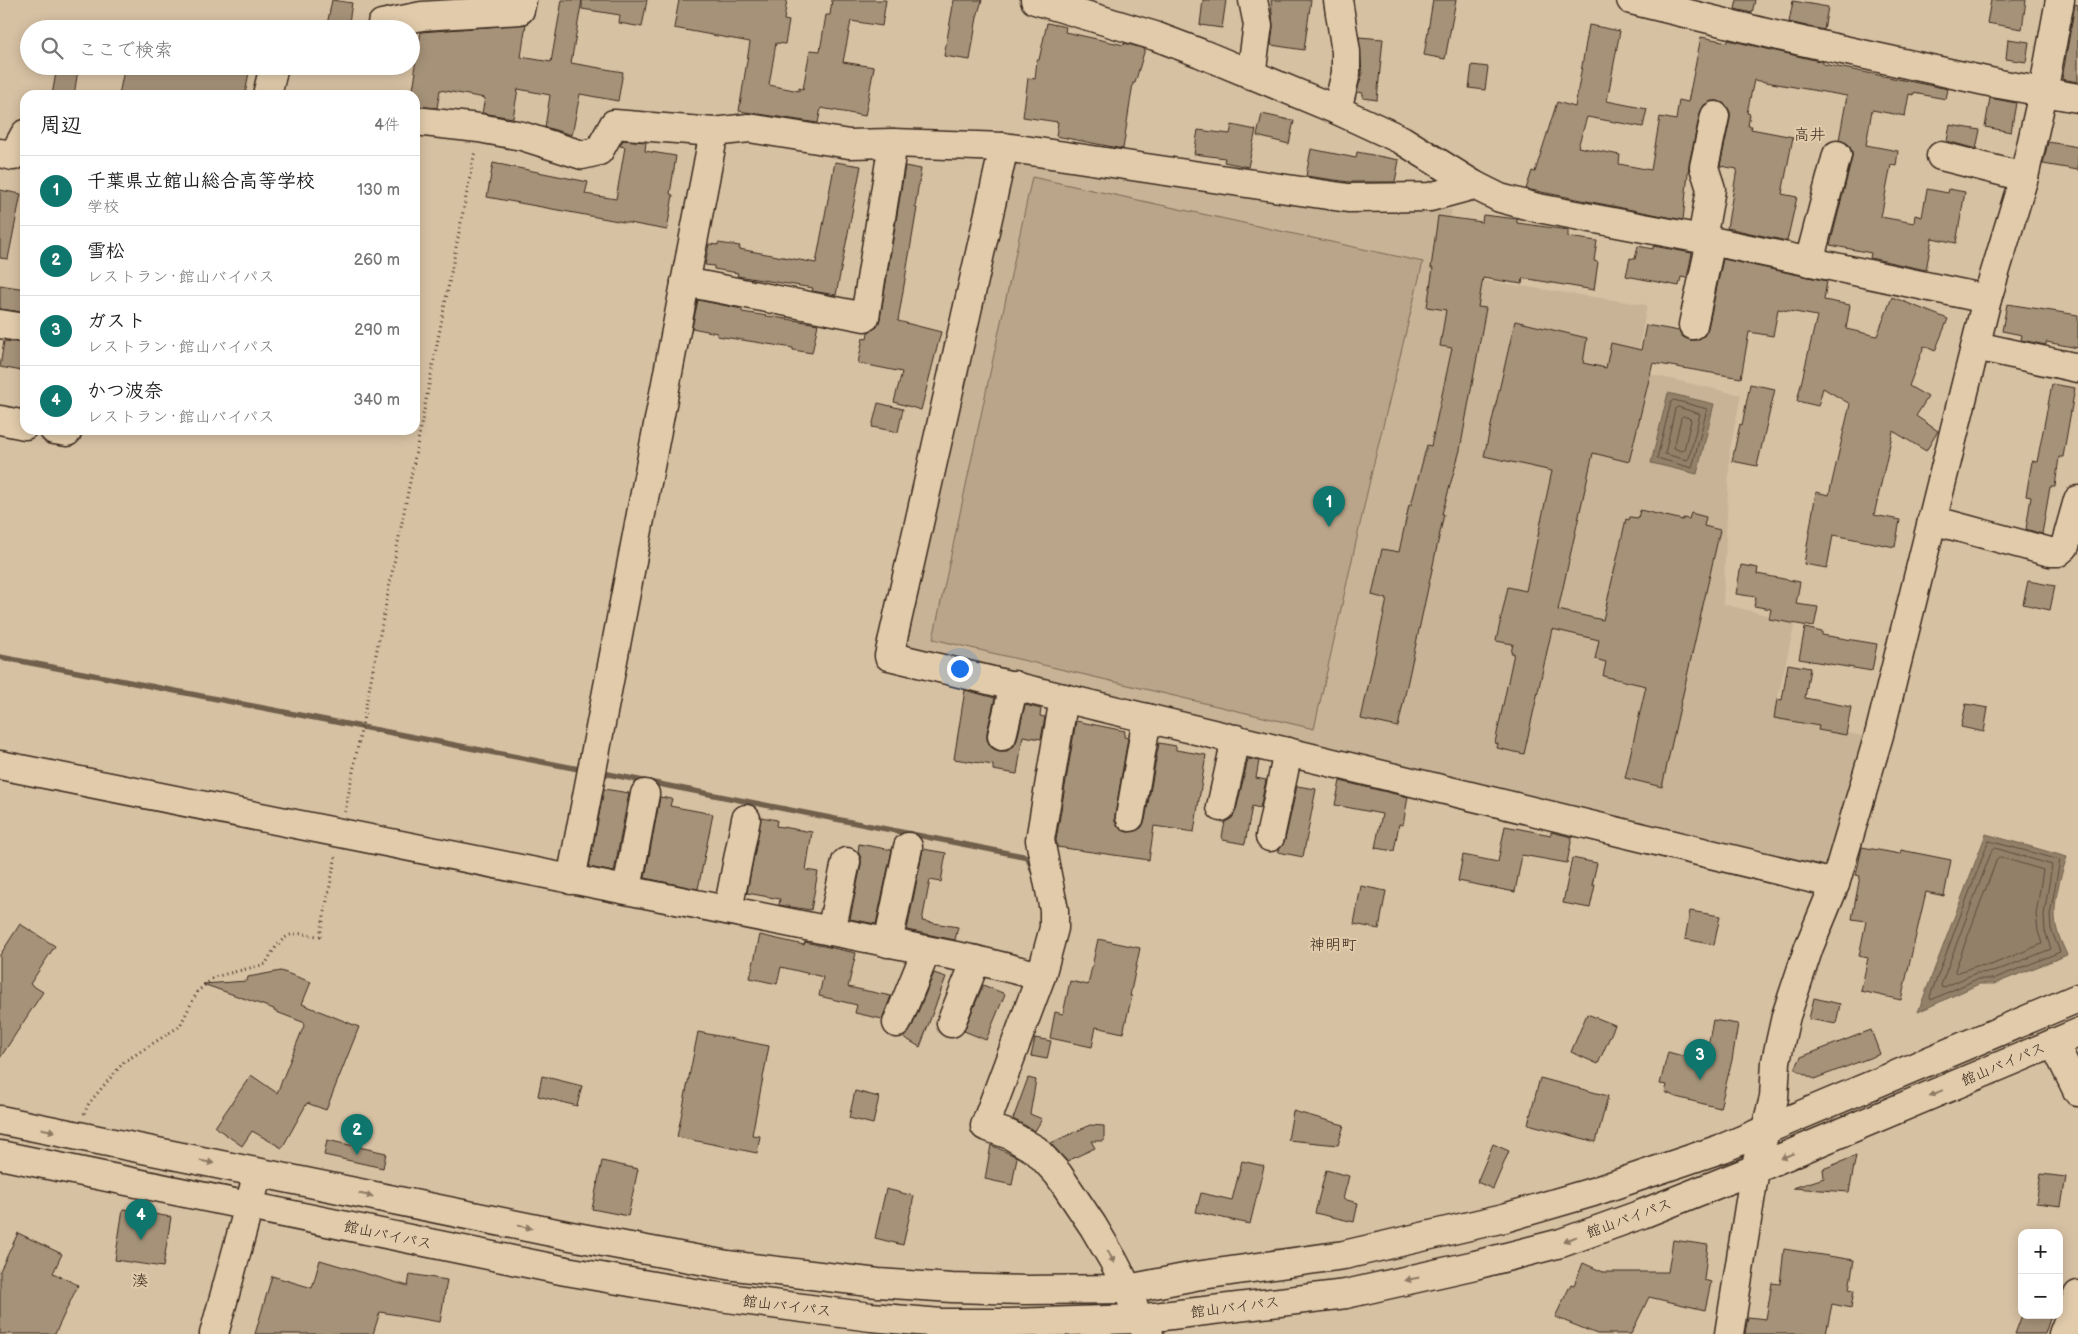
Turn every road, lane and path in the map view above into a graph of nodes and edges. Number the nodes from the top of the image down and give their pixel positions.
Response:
1 (522, 0) edge
2 (1036, 0) edge
3 (1253, 0) edge
4 (1338, 0) edge
5 (1630, 0) edge
6 (2060, 0) edge
7 (1708, 10) edge
8 (406, 20) edge
9 (1251, 75) junction
10 (2043, 93) junction
11 (2078, 98) edge
12 (1337, 110) junction
13 (1715, 116) dead end
14 (420, 122) edge
15 (479, 128) junction
16 (714, 132) junction
17 (20, 143) edge
18 (893, 143) junction
19 (1004, 148) junction
20 (0, 152) edge
21 (1836, 155) dead end
22 (1941, 156) dead end
23 (2024, 177) junction
24 (1474, 185) junction
25 (1707, 240) junction
26 (1809, 262) junction
27 (685, 282) junction
28 (1987, 299) junction
29 (0, 324) edge
30 (1693, 325) dead end
31 (20, 327) edge
32 (1976, 346) junction
33 (2078, 368) edge
34 (0, 420) edge
35 (20, 424) edge
36 (420, 427) edge
37 (418, 435) edge
38 (2078, 500) edge
39 (1932, 520) junction
40 (1014, 685) junction
41 (1064, 698) junction
42 (1147, 718) junction
43 (1002, 736) dead end
44 (1236, 739) junction
45 (1288, 752) junction
46 (0, 765) edge
47 (645, 794) dead end
48 (1221, 807) dead end
49 (1130, 817) dead end
50 (746, 819) dead end
51 (341, 833) junction
52 (1270, 837) dead end
53 (908, 847) dead end
54 (846, 862) dead end
55 (572, 880) junction
56 (1835, 884) junction
57 (627, 889) junction
58 (728, 910) junction
59 (831, 931) junction
60 (888, 943) junction
61 (926, 951) junction
62 (976, 960) junction
63 (1041, 976) junction
64 (2078, 998) edge
65 (896, 1023) dead end
66 (951, 1023) dead end
67 (2066, 1038) edge
68 (2078, 1092) edge
69 (0, 1120) edge
70 (1766, 1130) junction
71 (72, 1135) junction
72 (0, 1155) edge
73 (1755, 1169) junction
74 (258, 1173) junction
75 (250, 1206) junction
76 (1128, 1289) junction
77 (2078, 1295) edge
78 (1143, 1327) edge
79 (1011, 1329) edge
80 (214, 1334) edge
81 (1729, 1334) edge
82 (2063, 1334) edge

1 - 8 main road
2 - 9 main road
3 - 9 main road
4 - 12 main road
5 - 7 main road
6 - 10 main road
7 - 10 main road
9 - 12 main road
10 - 11 main road
10 - 23 main road
12 - 24 main road
13 - 25 main road
14 - 15 main road
15 - 16 main road
15 - 36 path
16 - 18 main road
16 - 27 main road
17 - 20 main road
18 - 19 main road
18 - 27 main road
19 - 24 main road
19 - 40 main road
21 - 26 main road
22 - 23 main road
23 - 28 main road
24 - 25 main road
25 - 26 main road
25 - 30 main road
26 - 28 main road
27 - 55 main road
28 - 32 main road
29 - 31 main road
32 - 33 main road
32 - 39 main road
34 - 35 main road
37 - 51 path
38 - 39 main road
39 - 56 main road
40 - 41 main road
40 - 43 main road
41 - 42 main road
41 - 63 main road
42 - 44 main road
42 - 49 main road
44 - 45 main road
44 - 48 main road
45 - 52 main road
45 - 56 main road
46 - 51 main road
47 - 57 main road
50 - 58 main road
51 - 55 main road
51 - 71 path
53 - 60 main road
54 - 59 main road
55 - 57 main road
56 - 70 main road
57 - 58 main road
58 - 59 main road
59 - 60 main road
60 - 61 main road
61 - 62 main road
61 - 65 main road
62 - 63 main road
62 - 66 main road
63 -> 76 main road
64 - 70 main road, 館山バイパス
67 - 68 main road
67 -> 73 main road, 館山バイパス
69 -> 71 main road, 館山バイパス
70 - 73 main road
70 - 76 main road, 館山バイパス
71 -> 74 main road, 館山バイパス
72 - 75 main road, 館山バイパス
73 -> 78 main road, 館山バイパス
73 - 81 main road
74 - 75 main road
74 -> 76 main road, 館山バイパス
75 - 79 main road, 館山バイパス
75 - 80 main road
76 - 78 main road
77 - 82 main road
78 - 79 main road, 館山バイパス

